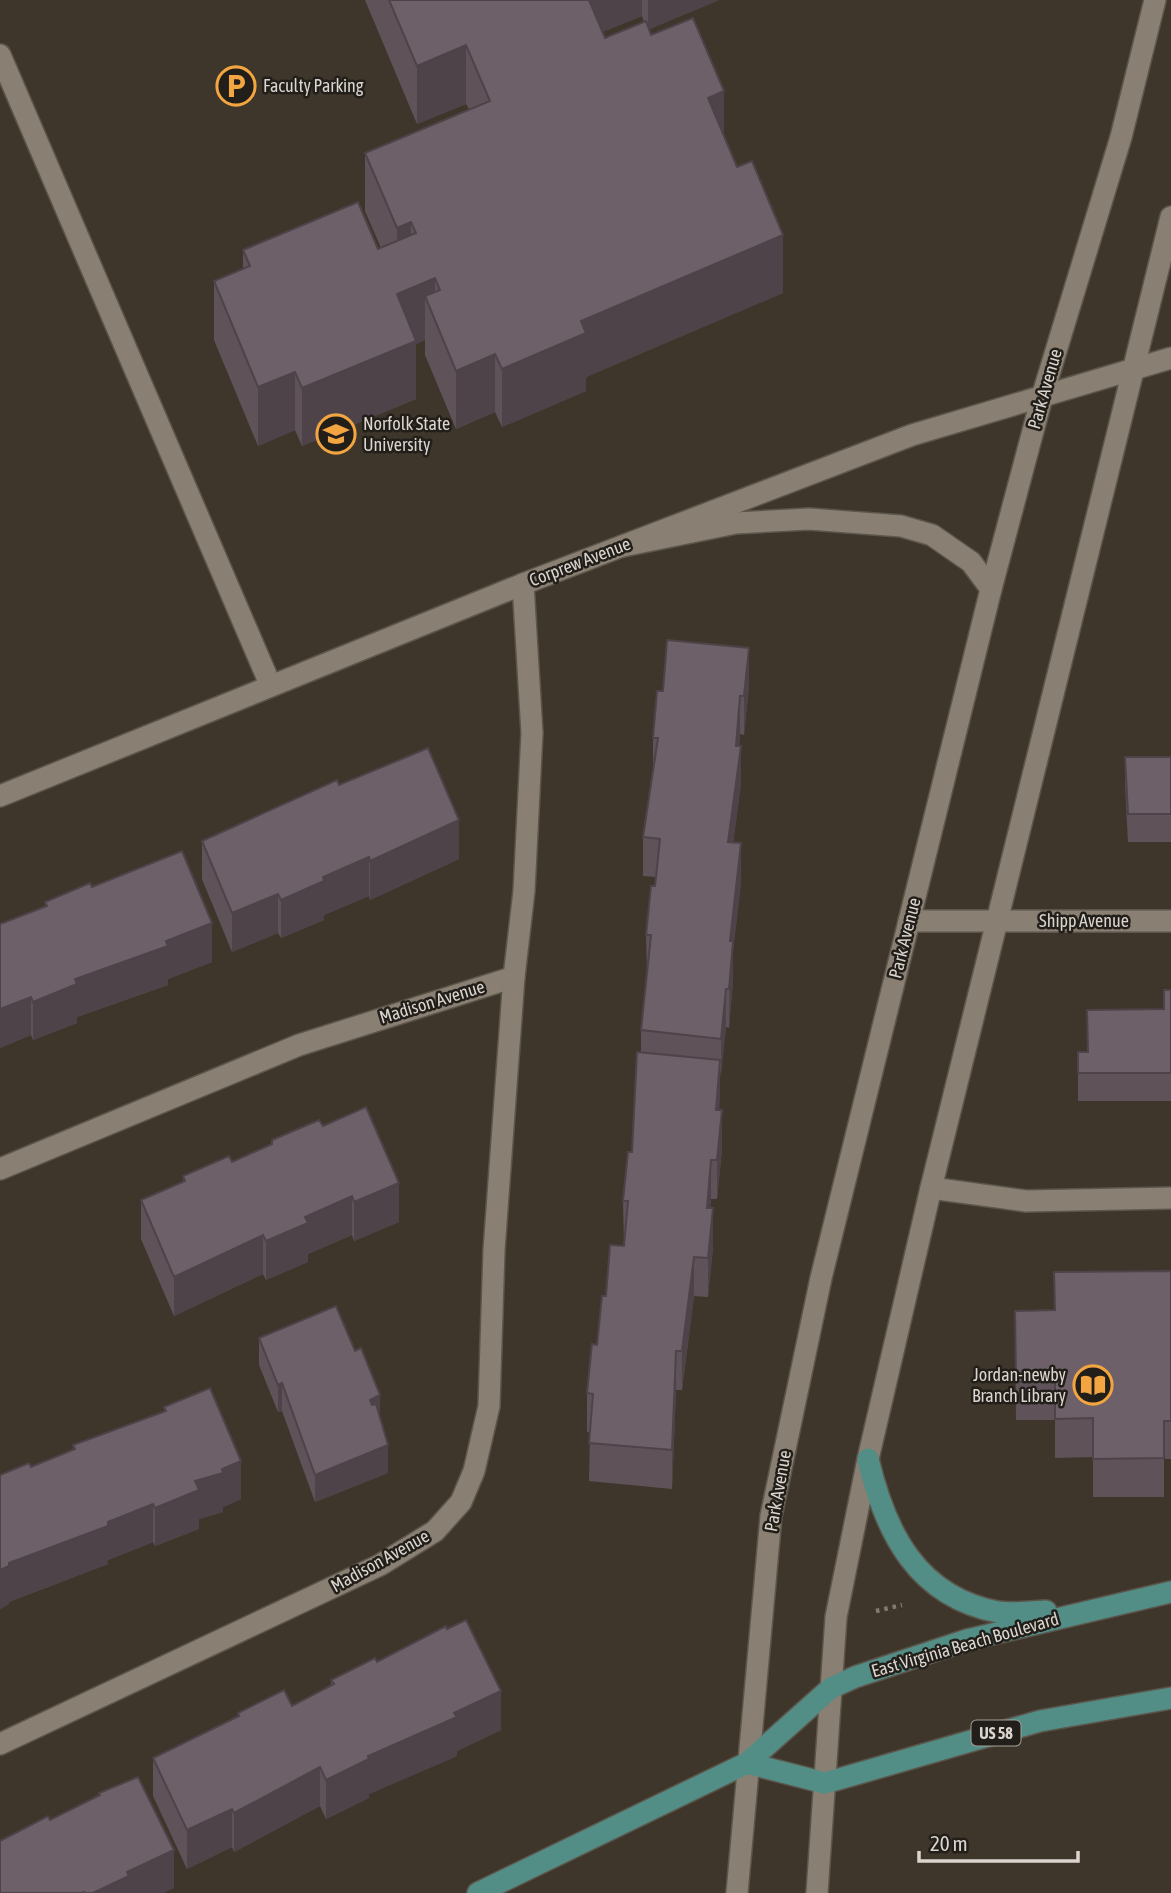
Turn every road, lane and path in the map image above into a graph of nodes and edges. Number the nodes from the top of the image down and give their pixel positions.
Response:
1 (1155, 0) edge
2 (0, 55) edge
3 (1171, 218) edge
4 (1171, 358) edge
5 (1134, 368) junction
6 (1042, 397) junction
7 (622, 546) junction
8 (523, 584) junction
9 (991, 589) junction
10 (270, 684) junction
11 (0, 796) edge
12 (909, 920) junction
13 (1171, 920) edge
14 (997, 921) junction
15 (514, 977) junction
16 (0, 1169) edge
17 (931, 1188) junction
18 (1171, 1198) edge
19 (868, 1459) junction
20 (1171, 1592) edge
21 (1083, 1611) junction
22 (831, 1688) junction
23 (1171, 1698) edge
24 (0, 1744) edge
25 (747, 1763) junction
26 (825, 1783) junction
27 (478, 1893) edge
28 (737, 1893) edge
29 (817, 1893) edge

1 - 6 main road, Park Avenue
2 - 10 main road
3 - 5 main road
4 - 5 main road, Corprew Avenue
5 - 6 main road, Corprew Avenue
5 - 14 main road
6 - 7 main road, Corprew Avenue
6 - 9 main road, Park Avenue
7 - 8 main road, Corprew Avenue
7 - 9 main road
8 - 10 main road, Corprew Avenue
8 - 15 main road, Madison Avenue
9 - 12 main road, Park Avenue
10 - 11 main road, Corprew Avenue
12 - 14 main road, Shipp Avenue
12 - 25 main road, Park Avenue
13 - 14 main road, Shipp Avenue
14 - 17 main road
15 - 16 main road, Madison Avenue
15 - 24 main road, Madison Avenue
17 - 18 main road
17 - 19 main road
19 - 21 main road
19 - 22 main road
20 - 21 main road, East Virginia Beach Boulevard
21 - 22 main road, East Virginia Beach Boulevard
22 - 25 main road, East Virginia Beach Boulevard
22 - 26 main road
23 - 26 main road, US 58
25 - 26 main road
25 - 27 main road, East Virginia Beach Boulevard
25 - 28 main road, Park Avenue
26 - 29 main road

